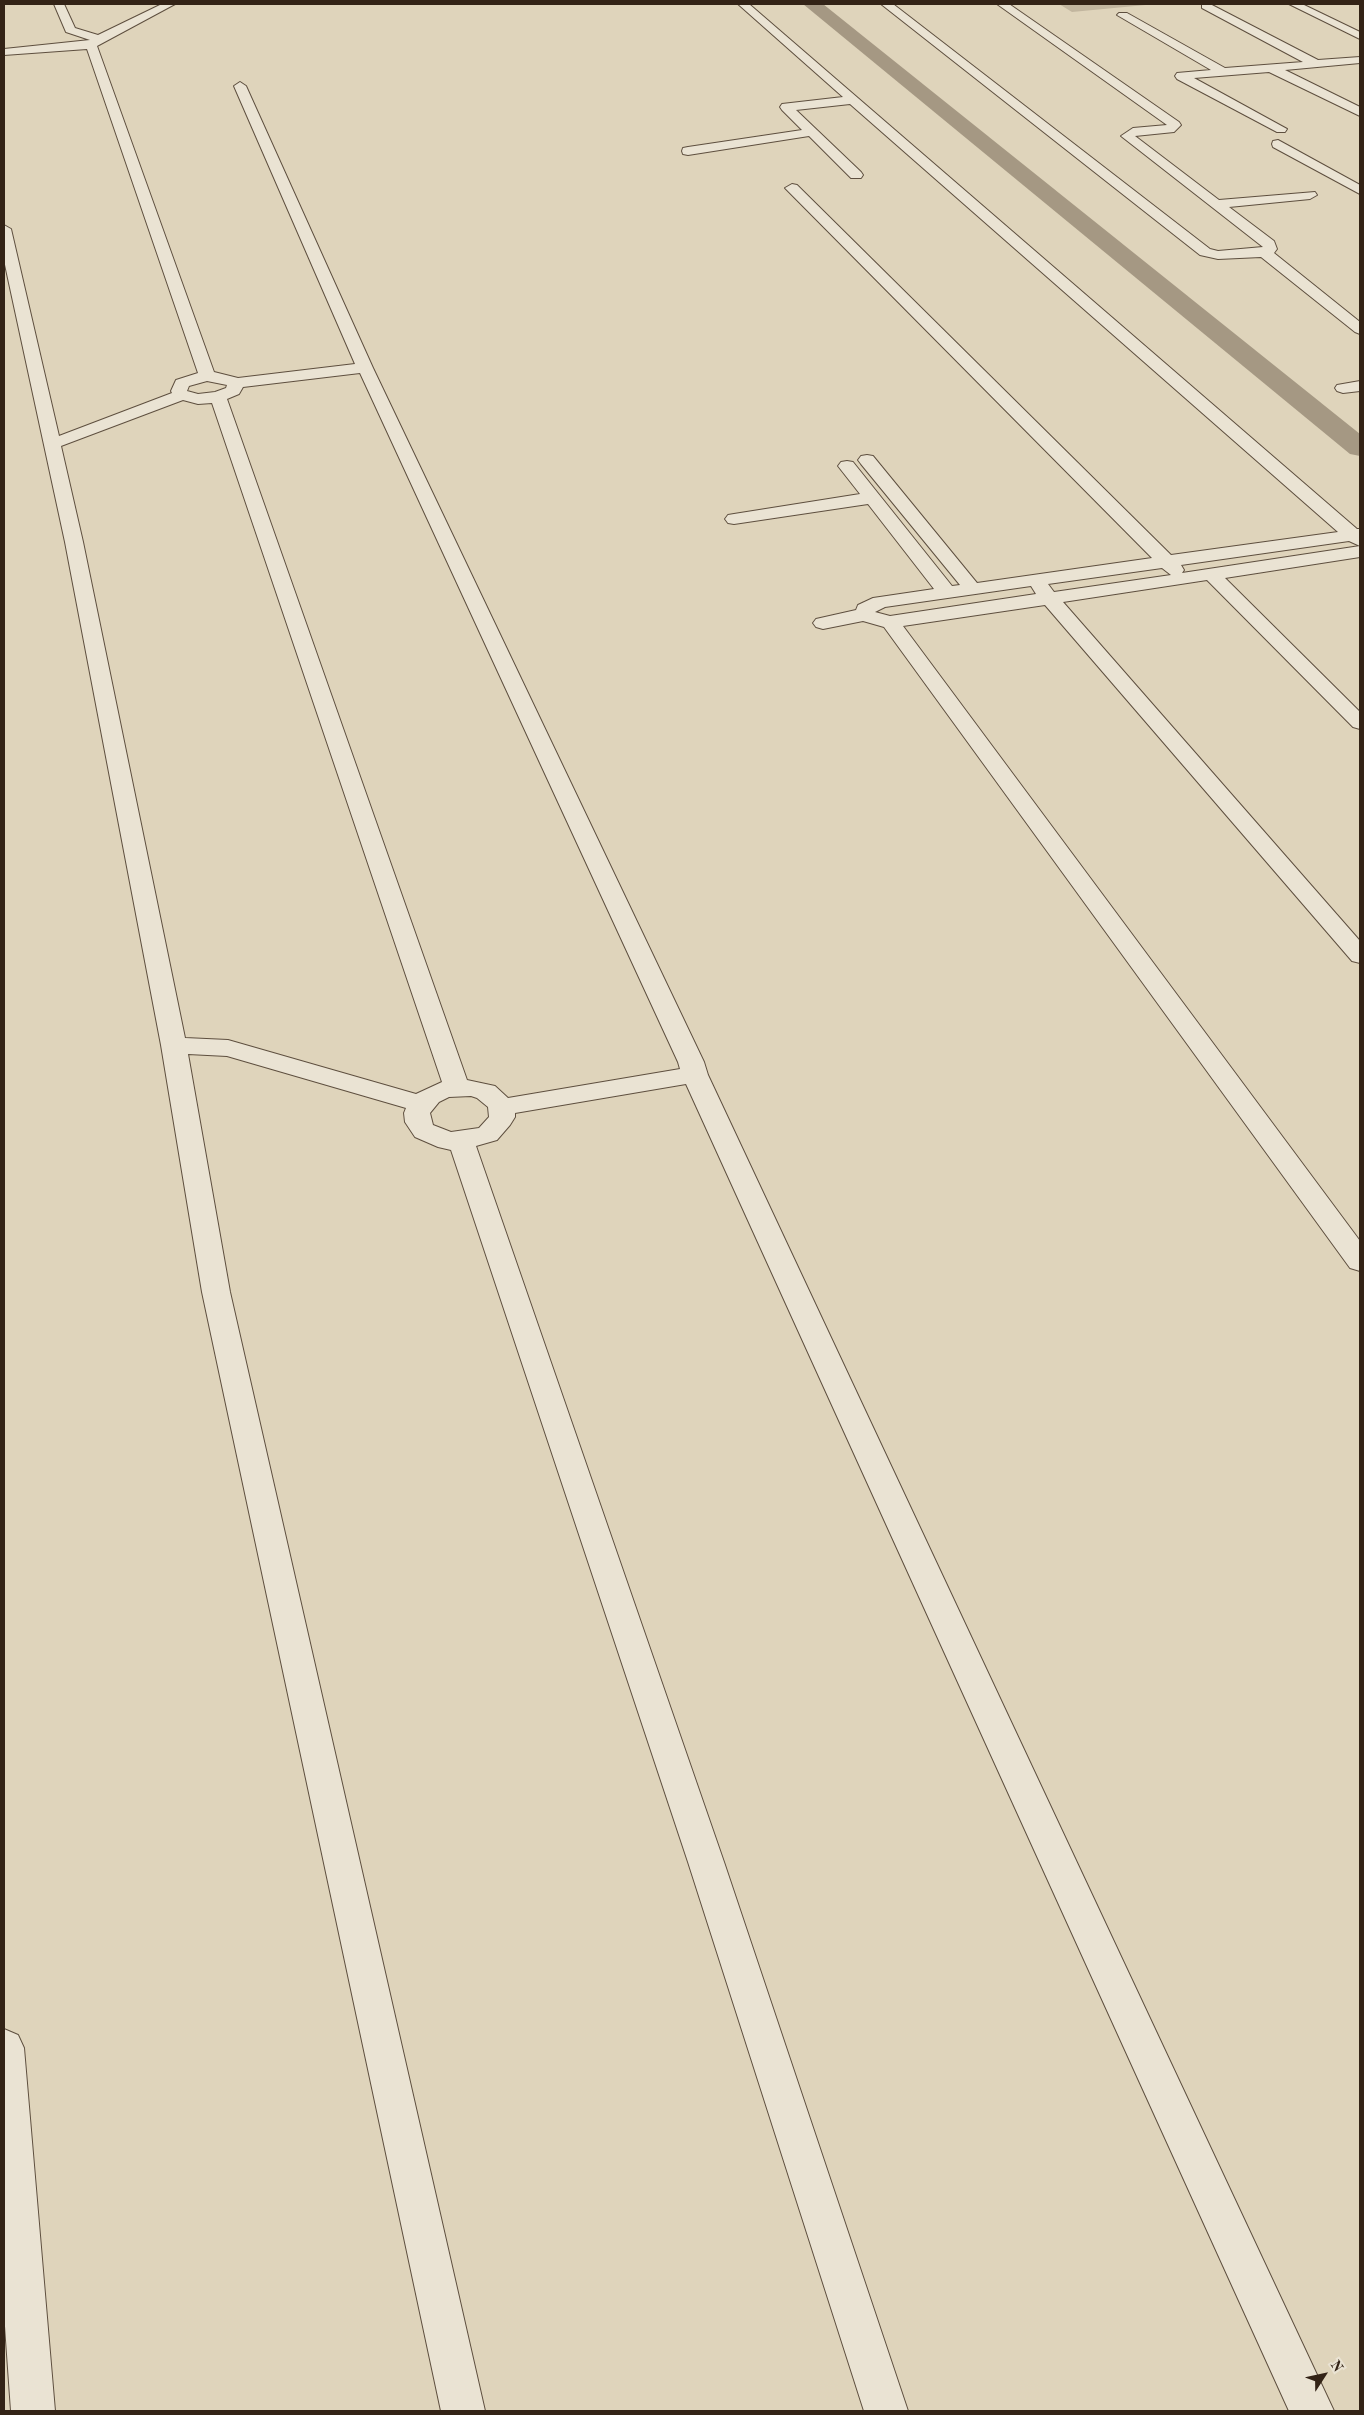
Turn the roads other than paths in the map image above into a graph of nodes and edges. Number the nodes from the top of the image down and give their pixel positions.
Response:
1 (58, 4) edge
2 (170, 4) edge
3 (743, 4) edge
4 (886, 4) edge
5 (1002, 4) edge
6 (1294, 4) edge
7 (1206, 6) dead end
8 (1123, 16) dead end
9 (1360, 36) edge
10 (95, 42) junction
11 (4, 52) edge
12 (1360, 60) edge
13 (1316, 64) junction
14 (1271, 68) junction
15 (1223, 72) junction
16 (240, 86) dead end
17 (852, 100) junction
18 (1360, 112) edge
19 (1280, 129) dead end
20 (812, 132) junction
21 (1278, 144) dead end
22 (688, 151) dead end
23 (856, 175) dead end
24 (792, 188) dead end
25 (1359, 189) edge
26 (1310, 195) dead end
27 (1216, 204) junction
28 (4, 229) edge
29 (1264, 252) junction
30 (1360, 328) edge
31 (365, 368) junction
32 (207, 376) junction
33 (236, 383) junction
34 (1360, 386) edge
35 (1343, 388) dead end
36 (182, 395) junction
37 (218, 397) junction
38 (52, 444) junction
39 (868, 460) dead end
40 (846, 466) dead end
41 (871, 498) junction
42 (734, 519) dead end
43 (1358, 537) edge
44 (1360, 552) edge
45 (1166, 561) junction
46 (1211, 574) junction
47 (1184, 578) junction
48 (1034, 580) junction
49 (972, 588) junction
50 (947, 593) junction
51 (1050, 598) junction
52 (866, 614) junction
53 (890, 622) junction
54 (823, 623) dead end
55 (1360, 723) edge
56 (1360, 956) edge
57 (174, 1046) junction
58 (695, 1076) junction
59 (457, 1088) junction
60 (421, 1104) junction
61 (501, 1108) junction
62 (461, 1141) junction
63 (1360, 1261) edge
64 (4, 2048) edge
65 (33, 2411) edge
66 (463, 2411) edge
67 (886, 2411) edge
68 (1312, 2411) edge

1 - 10 street
2 - 10 street
3 - 17 street
4 - 29 street
5 - 27 street
6 - 9 street
7 - 13 street
8 - 15 street
10 - 11 street
10 - 32 street
12 - 13 street
13 - 14 street
14 - 15 street
14 - 18 street
15 - 19 street
16 - 31 street
17 - 20 street
17 - 43 street
20 - 22 street
20 - 23 street
21 - 25 street
24 - 45 street
26 - 27 street
27 - 29 street
28 - 38 street
29 - 30 street
31 - 33 street
31 - 58 street
32 - 33 street
32 - 36 street
33 - 37 street
34 - 35 street
36 - 37 street
36 - 38 street
37 - 59 street
38 - 57 street
39 - 49 street
40 - 41 street
41 - 42 street
41 - 50 street
43 - 45 street
44 - 46 street
45 - 47 street
45 - 48 street
46 - 47 street
46 - 55 street
47 - 51 street
48 - 49 street
48 - 51 street
49 - 50 street
50 - 52 street
51 - 53 street
51 - 56 street
52 - 53 street
52 - 54 street
53 - 63 street
57 - 60 street
57 - 66 street
58 - 61 street
58 - 68 street
59 - 60 street
59 - 61 street
60 - 62 street
61 - 62 street
62 - 67 street
64 - 65 street

